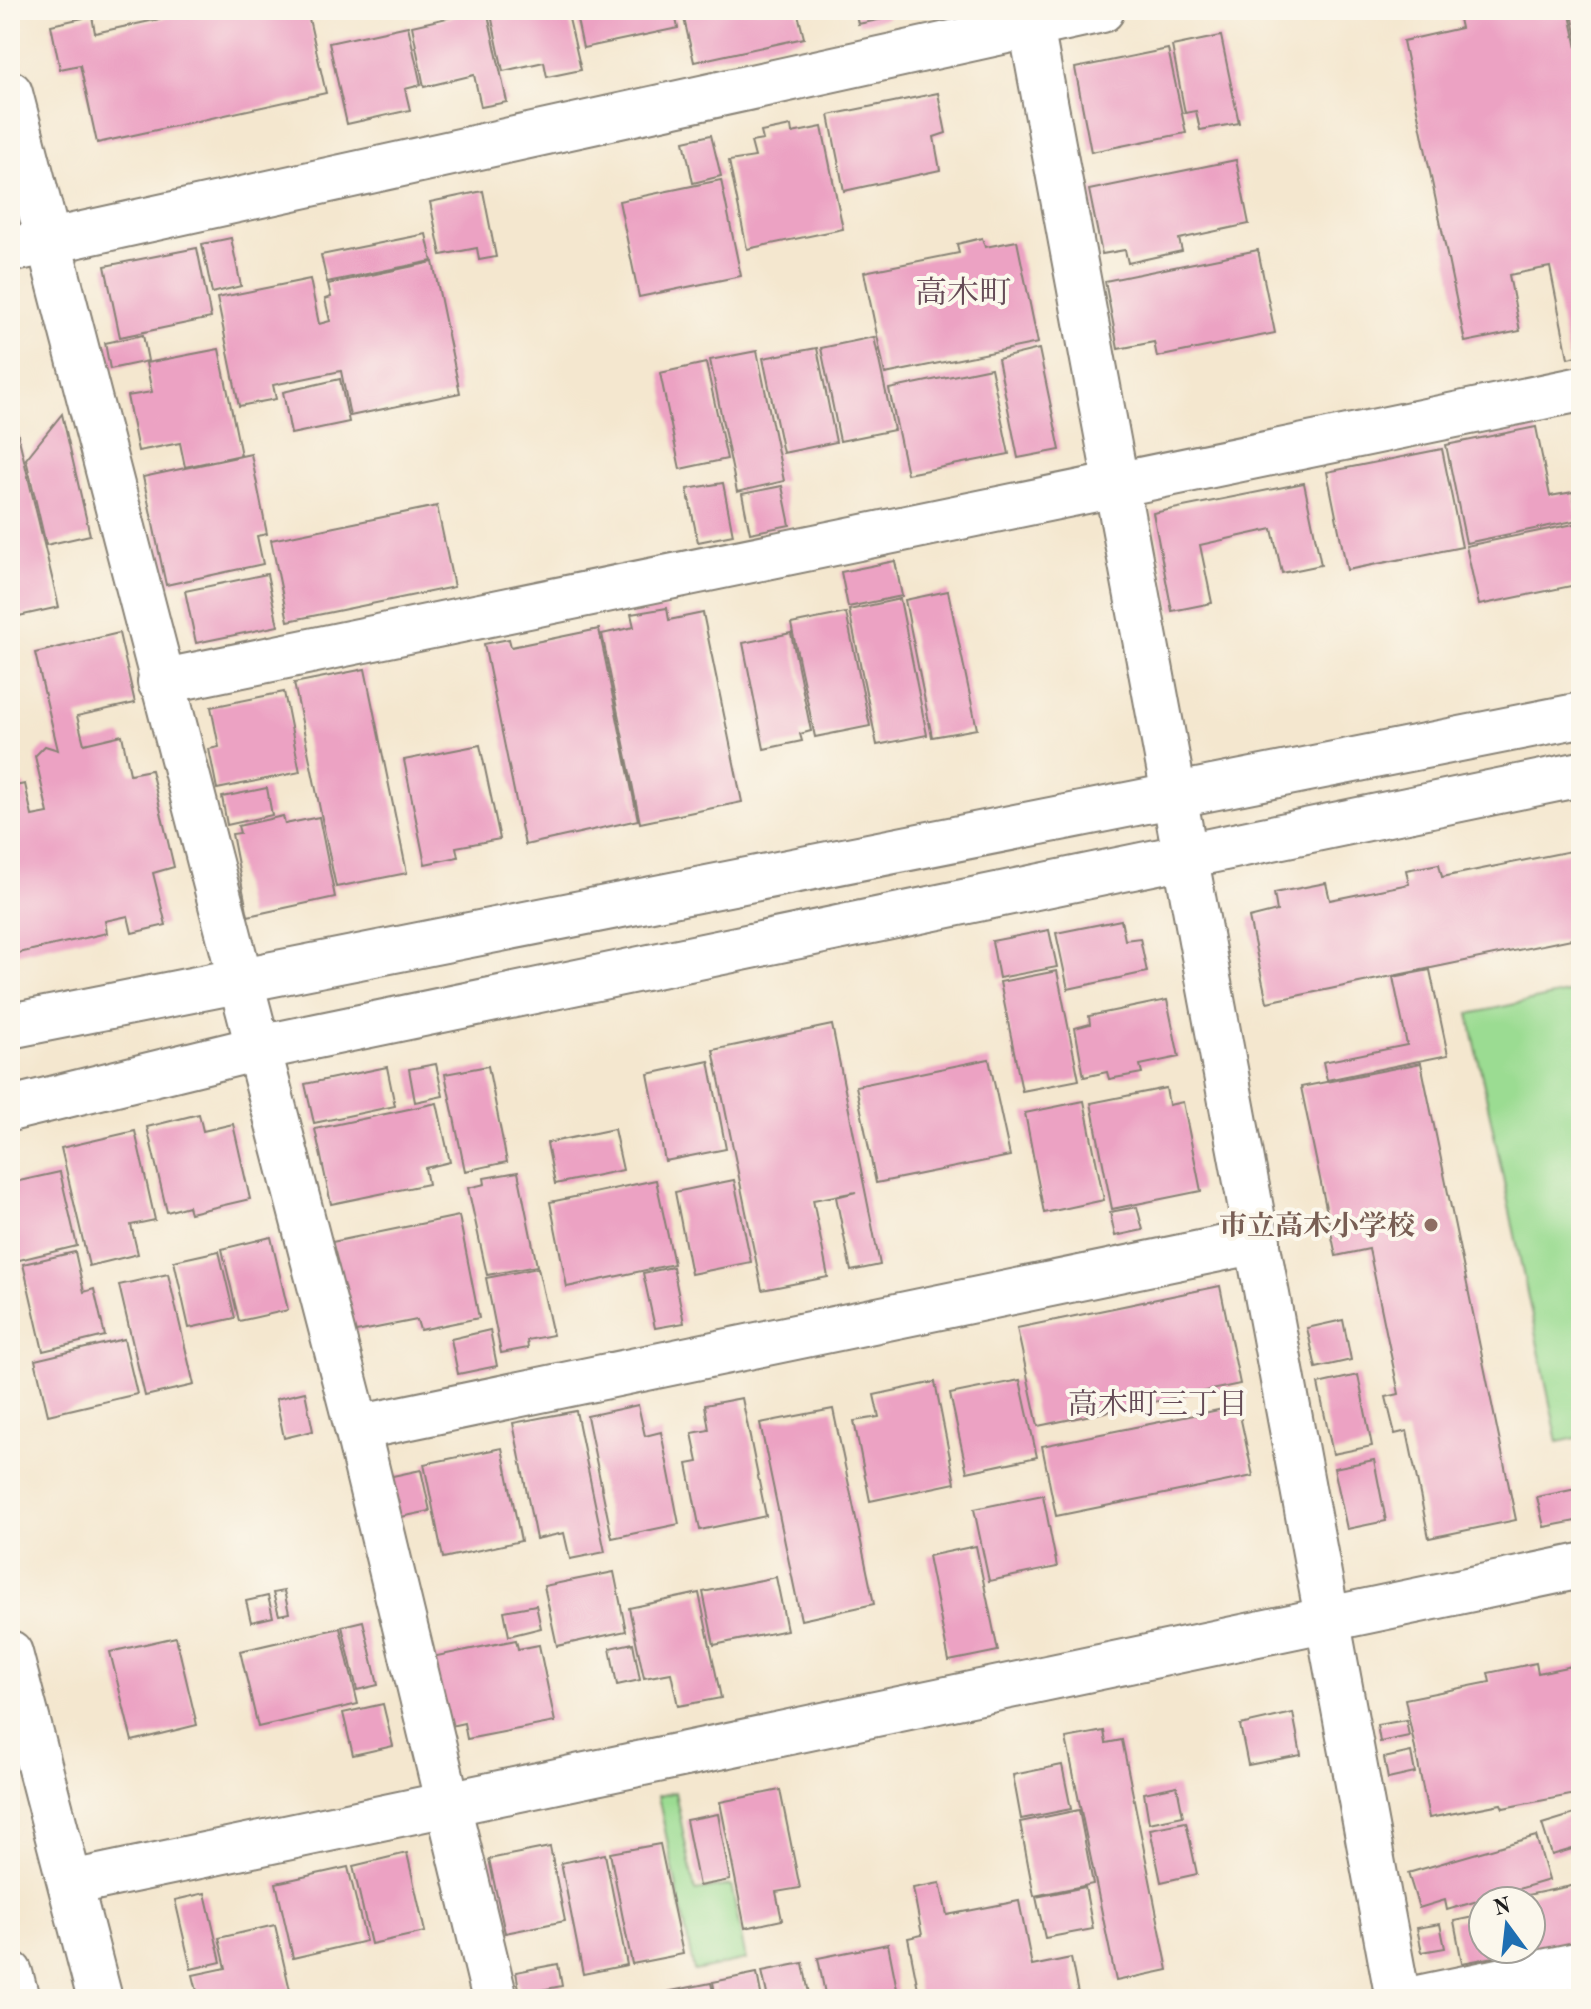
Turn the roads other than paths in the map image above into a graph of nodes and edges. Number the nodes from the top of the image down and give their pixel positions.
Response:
1 (1102, 10) edge
2 (1029, 18) edge
3 (10, 93) edge
4 (28, 246) edge
5 (1581, 389) edge
6 (1116, 483) junction
7 (160, 682) junction
8 (1581, 715) edge
9 (1581, 774) edge
10 (1174, 796) junction
11 (1185, 854) junction
12 (241, 981) junction
13 (10, 1026) edge
14 (259, 1048) junction
15 (10, 1109) edge
16 (1258, 1241) junction
17 (357, 1428) junction
18 (1581, 1566) edge
19 (1327, 1617) junction
20 (10, 1653) edge
21 (448, 1805) junction
22 (71, 1883) junction
23 (1581, 1964) edge
24 (10, 1973) edge
25 (17, 1999) edge
26 (100, 1999) edge
27 (495, 1999) edge
28 (1398, 1999) edge
29 (1413, 1999) edge

1 - 2 street
2 - 4 street
2 - 6 street
3 - 4 street
4 - 7 street
5 - 6 street
6 - 7 street
6 - 10 street
7 - 12 street
8 - 10 street
9 - 11 street
10 - 11 street
10 - 12 street
11 - 14 street
11 - 16 street
12 - 13 street
12 - 14 street
14 - 15 street
14 - 17 street
16 - 17 street
16 - 19 street
17 - 21 street
18 - 19 street
19 - 21 street
19 - 28 street
20 - 22 street
21 - 22 street
21 - 27 street
22 - 26 street
23 - 29 street
24 - 25 street

